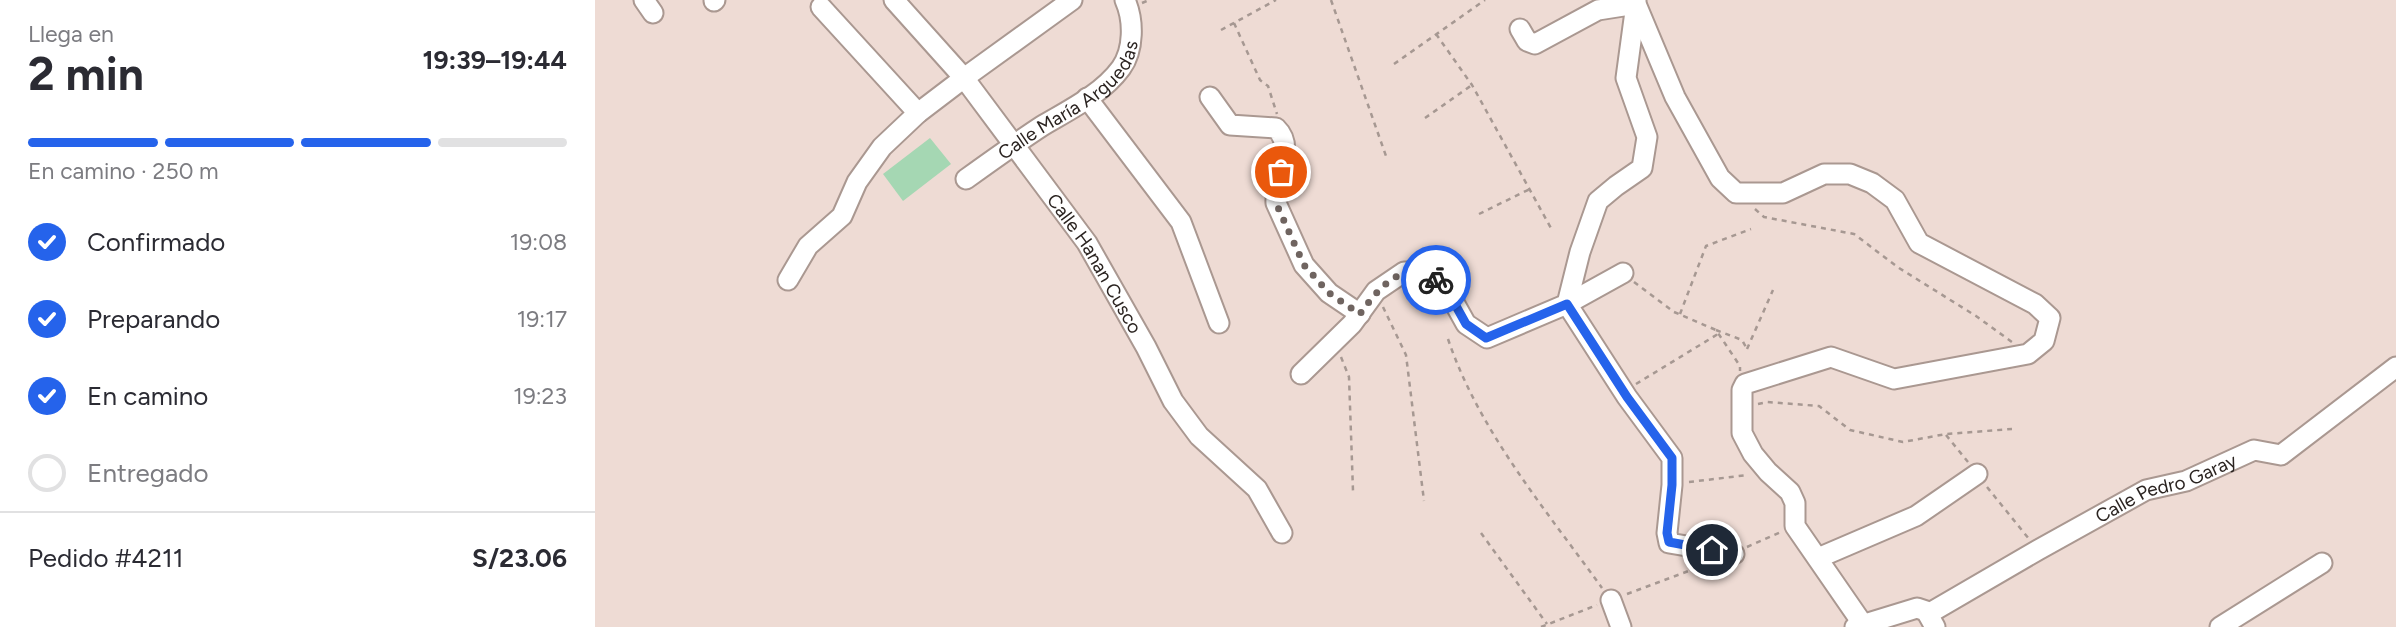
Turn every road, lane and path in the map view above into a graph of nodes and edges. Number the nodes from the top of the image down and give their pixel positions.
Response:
1 (1072, 0) edge
2 (1125, 0) edge
3 (1276, 0) edge
4 (1331, 0) edge
5 (1485, 0) edge
6 (901, 2) edge
7 (1636, 2) edge
8 (821, 6) dead end
9 (1234, 23) junction
10 (1520, 29) dead end
11 (1221, 30) dead end
12 (1437, 34) junction
13 (1394, 64) dead end
14 (964, 78) junction
15 (1472, 85) junction
16 (1210, 97) dead end
17 (1087, 98) junction
18 (918, 113) junction
19 (1278, 118) dead end
20 (1425, 118) dead end
21 (1015, 144) junction
22 (1386, 156) dead end
23 (966, 179) dead end
24 (1530, 189) junction
25 (1736, 193) junction
26 (1479, 214) dead end
27 (1751, 229) dead end
28 (1552, 230) dead end
29 (1623, 273) joint
30 (788, 280) dead end
31 (1773, 290) dead end
32 (1376, 291) junction
33 (1567, 304) junction
34 (1360, 314) junction
35 (1680, 314) junction
36 (1219, 323) dead end
37 (1717, 332) junction
38 (1448, 339) dead end
39 (1335, 341) junction
40 (2028, 354) junction
41 (1740, 366) dead end
42 (2396, 367) edge
43 (1301, 374) dead end
44 (1624, 391) junction
45 (1742, 409) junction
46 (2011, 429) dead end
47 (1946, 435) junction
48 (1768, 472) junction
49 (1977, 474) junction
50 (1672, 485) junction
51 (1353, 491) dead end
52 (1424, 501) dead end
53 (1795, 526) junction
54 (1282, 533) dead end
55 (1481, 533) dead end
56 (2038, 550) junction
57 (1734, 554) joint
58 (1818, 558) junction
59 (1709, 563) dead end
60 (2322, 563) dead end
61 (1611, 600) junction
62 (1930, 622) edge
63 (1547, 624) junction
64 (1859, 625) edge
65 (1541, 627) edge
66 (1621, 627) edge
67 (2220, 627) edge

1 - 14 street
2 - 17 street, Calle María Arguedas
3 - 9 path
4 - 22 path
5 - 12 path
6 - 14 street, Calle Hanan Cusco
7 - 10 street
7 - 25 street
7 - 33 street
8 - 18 street
9 - 11 path
9 - 19 path
12 - 13 path
12 - 15 path
14 - 18 street
14 - 21 street, Calle Hanan Cusco
15 - 20 path
15 - 24 path
16 - 34 street
17 - 21 street, Calle María Arguedas
17 - 36 street
18 - 30 street
21 - 23 street, Calle María Arguedas
21 - 54 street, Calle Hanan Cusco
24 - 26 path
24 - 28 path
25 - 40 path
25 - 40 street
27 - 35 path
29 - 33 street
29 - 35 path
31 - 37 path
32 - 33 street
32 - 34 street
32 - 52 path
33 - 44 street
34 - 39 street
35 - 37 path
37 - 41 path
37 - 44 path
38 - 61 path
39 - 43 street
39 - 51 path
40 - 45 street
42 - 56 street, Calle Pedro Garay
44 - 50 street
45 - 47 path
45 - 48 street
46 - 47 path
47 - 49 path
48 - 50 path
48 - 53 street
49 - 56 path
49 - 58 street
50 - 57 street
53 - 57 path
53 - 58 street
55 - 63 path
56 - 62 street, Calle Pedro Garay
58 - 64 street
59 - 61 path
60 - 67 street
61 - 63 path
61 - 66 street
62 - 64 street
63 - 65 path

